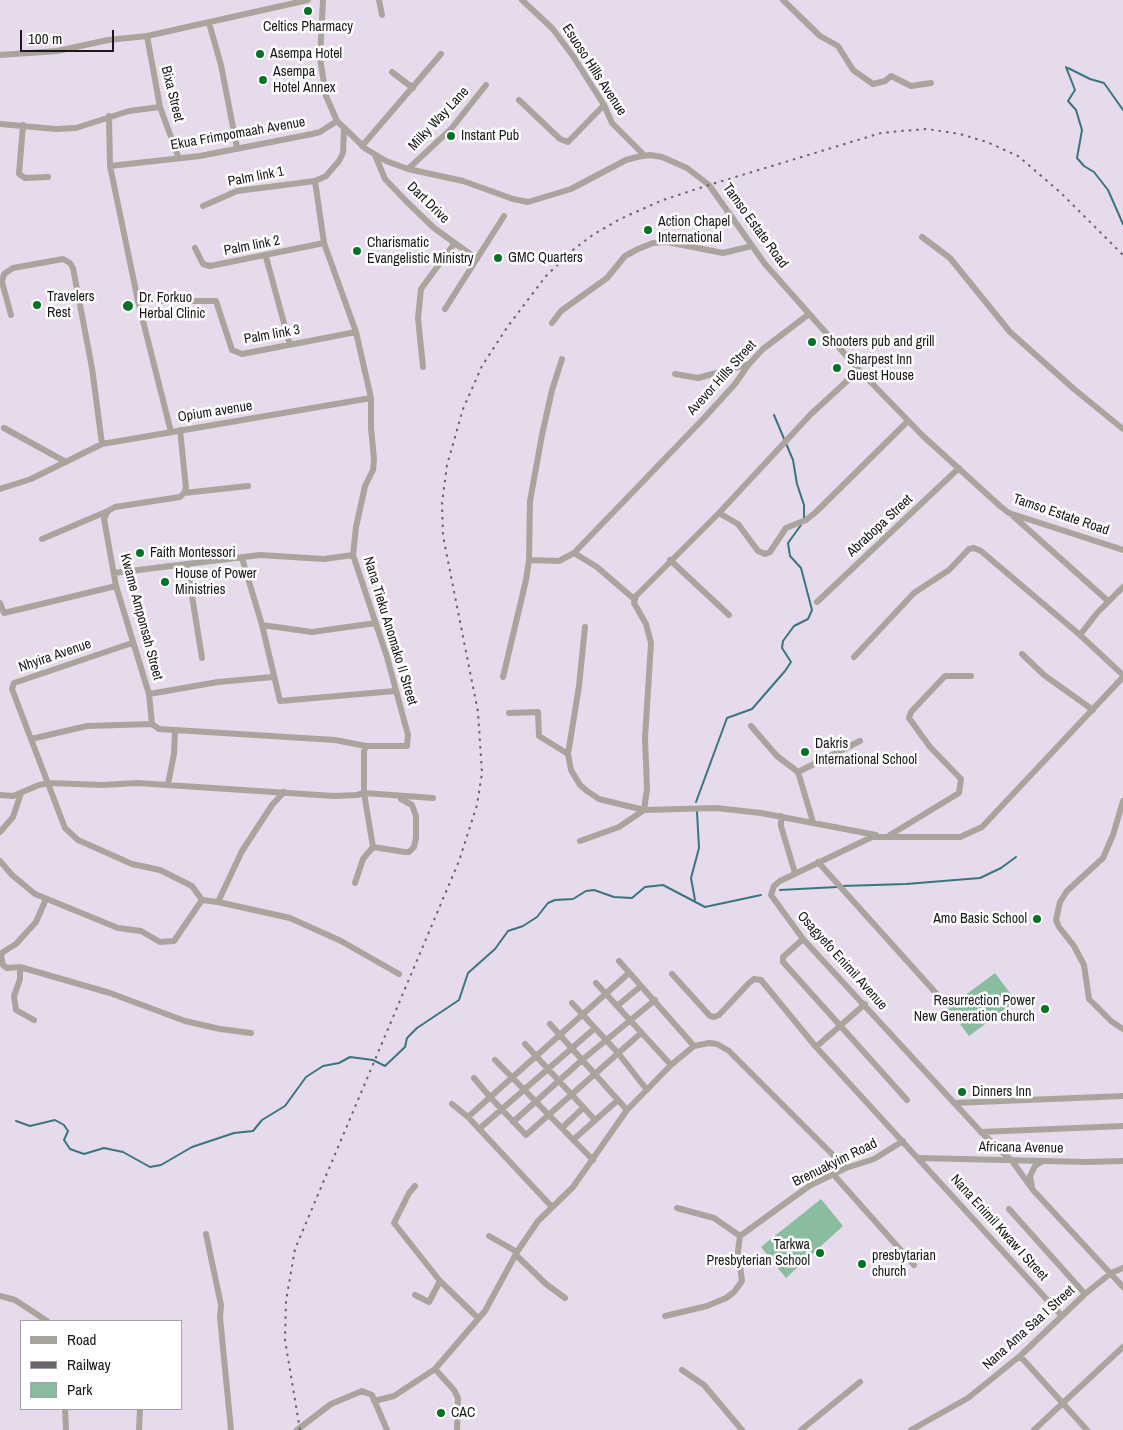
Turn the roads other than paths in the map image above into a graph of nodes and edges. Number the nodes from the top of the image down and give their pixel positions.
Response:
1 (308, 0) edge
2 (323, 0) edge
3 (379, 0) edge
4 (522, 0) edge
5 (783, 0) edge
6 (382, 14) dead end
7 (209, 23) junction
8 (147, 36) junction
9 (0, 54) edge
10 (441, 54) dead end
11 (392, 72) dead end
12 (932, 83) dead end
13 (486, 85) dead end
14 (413, 88) junction
15 (519, 100) dead end
16 (604, 105) junction
17 (160, 108) junction
18 (110, 116) junction
19 (336, 120) junction
20 (0, 124) edge
21 (23, 125) junction
22 (344, 130) junction
23 (362, 146) junction
24 (237, 148) junction
25 (375, 155) junction
26 (644, 155) junction
27 (178, 156) junction
28 (110, 166) junction
29 (408, 170) junction
30 (48, 177) dead end
31 (315, 181) junction
32 (203, 206) dead end
33 (504, 216) dead end
34 (922, 237) dead end
35 (324, 243) junction
36 (454, 244) junction
37 (752, 246) junction
38 (195, 248) dead end
39 (266, 256) junction
40 (477, 259) junction
41 (138, 301) junction
42 (445, 309) dead end
43 (809, 314) junction
44 (10, 315) dead end
45 (552, 323) dead end
46 (356, 332) junction
47 (290, 345) junction
48 (562, 359) dead end
49 (749, 364) junction
50 (422, 367) dead end
51 (859, 370) junction
52 (675, 374) dead end
53 (372, 398) junction
54 (908, 421) junction
55 (4, 428) dead end
56 (1123, 429) edge
57 (180, 430) junction
58 (171, 432) junction
59 (102, 444) junction
60 (66, 462) junction
61 (959, 468) junction
62 (248, 486) dead end
63 (0, 489) edge
64 (184, 493) junction
65 (108, 511) junction
66 (719, 513) junction
67 (1009, 513) junction
68 (42, 539) dead end
69 (1123, 550) edge
70 (574, 553) junction
71 (353, 555) junction
72 (242, 558) junction
73 (529, 560) junction
74 (670, 560) junction
75 (186, 566) junction
76 (114, 573) junction
77 (116, 586) junction
78 (1123, 588) edge
79 (634, 600) junction
80 (1108, 601) junction
81 (817, 602) dead end
82 (0, 603) edge
83 (729, 615) dead end
84 (376, 623) junction
85 (262, 625) junction
86 (586, 627) dead end
87 (1080, 635) junction
88 (132, 643) junction
89 (1022, 654) dead end
90 (202, 658) dead end
91 (854, 658) dead end
92 (971, 676) dead end
93 (1123, 676) edge
94 (503, 677) dead end
95 (273, 678) junction
96 (395, 691) junction
97 (149, 694) junction
98 (1093, 710) junction
99 (509, 713) dead end
100 (152, 724) junction
101 (750, 726) dead end
102 (175, 730) junction
103 (31, 739) junction
104 (860, 741) dead end
105 (366, 746) junction
106 (568, 754) junction
107 (798, 772) junction
108 (49, 783) junction
109 (168, 784) junction
110 (284, 792) junction
111 (21, 793) junction
112 (364, 793) junction
113 (0, 795) edge
114 (398, 797) junction
115 (432, 798) dead end
116 (1123, 801) edge
117 (644, 810) junction
118 (781, 816) junction
119 (813, 822) junction
120 (0, 832) edge
121 (885, 836) junction
122 (580, 841) dead end
123 (373, 847) junction
124 (818, 862) junction
125 (1, 864) edge
126 (795, 873) junction
127 (355, 883) dead end
128 (46, 899) junction
129 (202, 900) junction
130 (218, 902) junction
131 (803, 939) junction
132 (619, 961) dead end
133 (20, 967) junction
134 (629, 973) junction
135 (399, 974) dead end
136 (672, 974) dead end
137 (596, 983) dead end
138 (641, 986) junction
139 (606, 994) junction
140 (655, 1000) junction
141 (944, 1002) dead end
142 (572, 1003) dead end
143 (865, 1004) junction
144 (617, 1006) junction
145 (583, 1015) junction
146 (34, 1020) dead end
147 (630, 1021) junction
148 (550, 1024) dead end
149 (842, 1024) junction
150 (595, 1028) junction
151 (1121, 1028) edge
152 (251, 1033) dead end
153 (641, 1033) junction
154 (560, 1035) junction
155 (606, 1040) junction
156 (525, 1044) dead end
157 (694, 1046) junction
158 (816, 1047) junction
159 (571, 1048) junction
160 (618, 1053) junction
161 (536, 1056) junction
162 (494, 1060) dead end
163 (582, 1060) junction
164 (671, 1065) junction
165 (547, 1069) junction
166 (593, 1074) junction
167 (512, 1077) junction
168 (474, 1078) dead end
169 (559, 1082) junction
170 (524, 1089) junction
171 (647, 1090) junction
172 (571, 1095) junction
173 (1123, 1096) edge
174 (490, 1097) junction
175 (618, 1100) junction
176 (907, 1100) dead end
177 (536, 1102) junction
178 (954, 1103) junction
179 (452, 1104) dead end
180 (583, 1108) junction
181 (501, 1110) junction
182 (627, 1110) junction
183 (549, 1115) junction
184 (468, 1117) junction
185 (595, 1120) junction
186 (513, 1122) junction
187 (1123, 1126) edge
188 (562, 1128) junction
189 (479, 1129) junction
190 (982, 1132) junction
191 (573, 1140) junction
192 (904, 1141) junction
193 (919, 1158) junction
194 (593, 1160) junction
195 (1012, 1161) junction
196 (1042, 1161) junction
197 (1123, 1161) edge
198 (846, 1168) junction
199 (833, 1174) junction
200 (415, 1186) dead end
201 (1033, 1190) junction
202 (552, 1207) junction
203 (677, 1208) dead end
204 (1009, 1209) dead end
205 (206, 1234) dead end
206 (489, 1236) dead end
207 (740, 1236) junction
208 (516, 1253) junction
209 (914, 1265) dead end
210 (1123, 1268) edge
211 (1111, 1273) junction
212 (440, 1281) junction
213 (1123, 1287) edge
214 (1085, 1294) junction
215 (415, 1295) dead end
216 (0, 1296) edge
217 (565, 1298) dead end
218 (1061, 1315) junction
219 (665, 1316) dead end
220 (478, 1318) junction
221 (45, 1320) edge
222 (1123, 1347) edge
223 (1020, 1356) junction
224 (435, 1369) junction
225 (682, 1370) dead end
226 (860, 1382) dead end
227 (374, 1401) junction
228 (1064, 1403) junction
229 (65, 1410) edge
230 (140, 1410) edge
231 (66, 1430) edge
232 (139, 1430) edge
233 (232, 1430) edge
234 (297, 1430) edge
235 (387, 1430) edge
236 (457, 1430) edge
237 (742, 1430) edge
238 (801, 1430) edge
239 (911, 1430) edge
240 (1034, 1430) edge
241 (1087, 1430) edge

1 - 7 street
2 - 19 street, Tamso Estate Road
3 - 6 street
4 - 16 street, Esuoso Hills Avenue
5 - 12 street
7 - 8 street
7 - 24 street
8 - 9 street
8 - 17 street, Bixa Street
10 - 14 street
11 - 14 street
13 - 29 street, Milky Way Lane
14 - 23 street
15 - 16 street
16 - 26 street, Esuoso Hills Avenue
17 - 18 street
17 - 27 street, Bixa Street
18 - 21 street
18 - 28 street
19 - 22 street, Tamso Estate Road
19 - 24 street, Ekua Frimpomaah Avenue
20 - 21 street
21 - 30 street
22 - 23 street, Tamso Estate Road
22 - 31 street
23 - 25 street, Tamso Estate Road
24 - 27 street, Ekua Frimpomaah Avenue
25 - 29 street, Tamso Estate Road
25 - 36 street, Dart Drive
26 - 29 street, Tamso Estate Road
26 - 37 street, Tamso Estate Road
27 - 28 street, Ekua Frimpomaah Avenue
28 - 41 street
31 - 32 street, Palm link 1
31 - 35 street, Nana Tieku Anomako II Street
33 - 40 street
34 - 56 street
35 - 39 street, Palm link 2
35 - 46 street, Nana Tieku Anomako II Street
36 - 40 street, Dart Drive
36 - 50 street
37 - 43 street, Tamso Estate Road
37 - 45 street
38 - 39 street, Palm link 2
39 - 47 street
40 - 42 street
41 - 47 street, Palm link 3
41 - 58 street
43 - 49 street, Avevor Hills Street
43 - 51 street, Tamso Estate Road
44 - 59 street
46 - 47 street, Palm link 3
46 - 53 street, Nana Tieku Anomako II Street
48 - 73 street
49 - 52 street
49 - 70 street, Avevor Hills Street
51 - 54 street, Tamso Estate Road
51 - 66 street
53 - 57 street, Opium avenue
53 - 71 street, Nana Tieku Anomako II Street
54 - 61 street, Tamso Estate Road
54 - 66 street
55 - 60 street
57 - 58 street, Opium avenue
57 - 64 street
58 - 59 street, Opium avenue
59 - 60 street, Opium avenue
60 - 63 street, Opium avenue
61 - 67 street, Tamso Estate Road
61 - 81 street, Abrabopa Street
62 - 64 street
64 - 65 street
65 - 68 street
65 - 76 street, Kwame Amponsah Street
66 - 74 street
67 - 69 street, Tamso Estate Road
67 - 80 street
70 - 73 street
70 - 79 street
71 - 72 street
71 - 84 street, Nana Tieku Anomako II Street
72 - 75 street
72 - 85 street
73 - 94 street
74 - 79 street
74 - 83 street
75 - 76 street
75 - 90 street
76 - 77 street, Kwame Amponsah Street
77 - 82 street
77 - 88 street, Kwame Amponsah Street
78 - 80 street
79 - 117 street
80 - 87 street
84 - 85 street
84 - 96 street, Nana Tieku Anomako II Street
85 - 95 street
86 - 106 street
87 - 91 street
87 - 93 street
88 - 97 street, Kwame Amponsah Street
88 - 103 street, Nhyira Avenue
89 - 98 street
92 - 121 street
93 - 98 street, Osagyefo Enimil Avenue
95 - 96 street
95 - 97 street
96 - 105 street, Nana Tieku Anomako II Street
97 - 100 street, Kwame Amponsah Street
98 - 121 street, Osagyefo Enimil Avenue
99 - 106 street
100 - 102 street
100 - 103 street
101 - 107 street
102 - 105 street
102 - 109 street
103 - 108 street
104 - 107 street
105 - 112 street
106 - 117 street
107 - 119 street
108 - 109 street
108 - 111 street
108 - 129 street
109 - 110 street
110 - 112 street
110 - 130 street
111 - 113 street
111 - 120 street
112 - 114 street
112 - 123 street
114 - 115 street
114 - 123 street
116 - 151 street
117 - 118 street
117 - 122 street
118 - 119 street
118 - 126 street
119 - 121 street
121 - 124 street, Osagyefo Enimil Avenue
123 - 127 street
124 - 126 street, Osagyefo Enimil Avenue
124 - 141 street
125 - 128 street
126 - 131 street, Osagyefo Enimil Avenue
128 - 129 street
128 - 133 street
129 - 130 street
130 - 135 street
131 - 143 street, Osagyefo Enimil Avenue
131 - 149 street
132 - 134 street
133 - 146 street
133 - 152 street
134 - 138 street
134 - 139 street
136 - 158 street, Nana Enimil Kwaw I Street
137 - 139 street
138 - 140 street
138 - 144 street
139 - 144 street
139 - 145 street
140 - 147 street
140 - 157 street
142 - 145 street
143 - 149 street
143 - 178 street, Osagyefo Enimil Avenue
144 - 147 street
145 - 150 street
145 - 154 street
147 - 153 street
147 - 155 street
148 - 154 street
149 - 158 street
149 - 176 street
150 - 155 street
150 - 159 street
153 - 160 street
153 - 164 street
154 - 159 street
154 - 161 street
155 - 160 street
155 - 163 street
156 - 161 street
157 - 164 street
157 - 198 street
158 - 192 street, Nana Enimil Kwaw I Street
159 - 163 street
159 - 165 street
160 - 166 street
160 - 171 street
161 - 165 street
161 - 167 street
162 - 167 street
163 - 166 street
163 - 169 street
164 - 171 street
165 - 169 street
165 - 170 street
166 - 172 street
166 - 175 street
167 - 170 street
167 - 174 street
168 - 174 street
169 - 172 street
169 - 177 street
170 - 177 street
170 - 181 street
171 - 182 street
172 - 180 street
172 - 183 street
173 - 178 street
174 - 181 street
174 - 184 street
175 - 182 street
175 - 185 street
177 - 183 street
177 - 186 street
178 - 190 street, Osagyefo Enimil Avenue
179 - 184 street
180 - 185 street
180 - 188 street
181 - 186 street
181 - 189 street
182 - 194 street
183 - 186 street
183 - 188 street
184 - 189 street
185 - 191 street
187 - 190 street
188 - 191 street
189 - 202 street
190 - 195 street, Osagyefo Enimil Avenue
191 - 194 street
192 - 193 street, Nana Enimil Kwaw I Street
192 - 198 street, Brenuakyim Road
193 - 195 street, Africana Avenue
193 - 218 street, Nana Enimil Kwaw I Street
194 - 202 street
195 - 196 street, Africana Avenue
195 - 201 street, Osagyefo Enimil Avenue
196 - 197 street, Africana Avenue
196 - 201 street
198 - 199 street, Brenuakyim Road
199 - 207 street, Brenuakyim Road
199 - 209 street
200 - 212 street
201 - 211 street, Osagyefo Enimil Avenue
202 - 208 street
203 - 207 street
204 - 214 street
205 - 233 street
206 - 208 street
207 - 219 street
208 - 217 street
208 - 220 street
210 - 211 street, Nana Ama Saa I Street
211 - 213 street, Osagyefo Enimil Avenue
211 - 214 street, Nana Ama Saa I Street
212 - 215 street
212 - 220 street
214 - 218 street, Nana Ama Saa I Street
216 - 221 street
218 - 223 street, Nana Ama Saa I Street
220 - 224 street
222 - 228 street
223 - 228 street
223 - 239 street, Nana Ama Saa I Street
224 - 227 street
224 - 236 street
225 - 237 street
226 - 238 street
227 - 234 street
227 - 235 street
228 - 240 street
228 - 241 street
229 - 231 street
230 - 232 street

